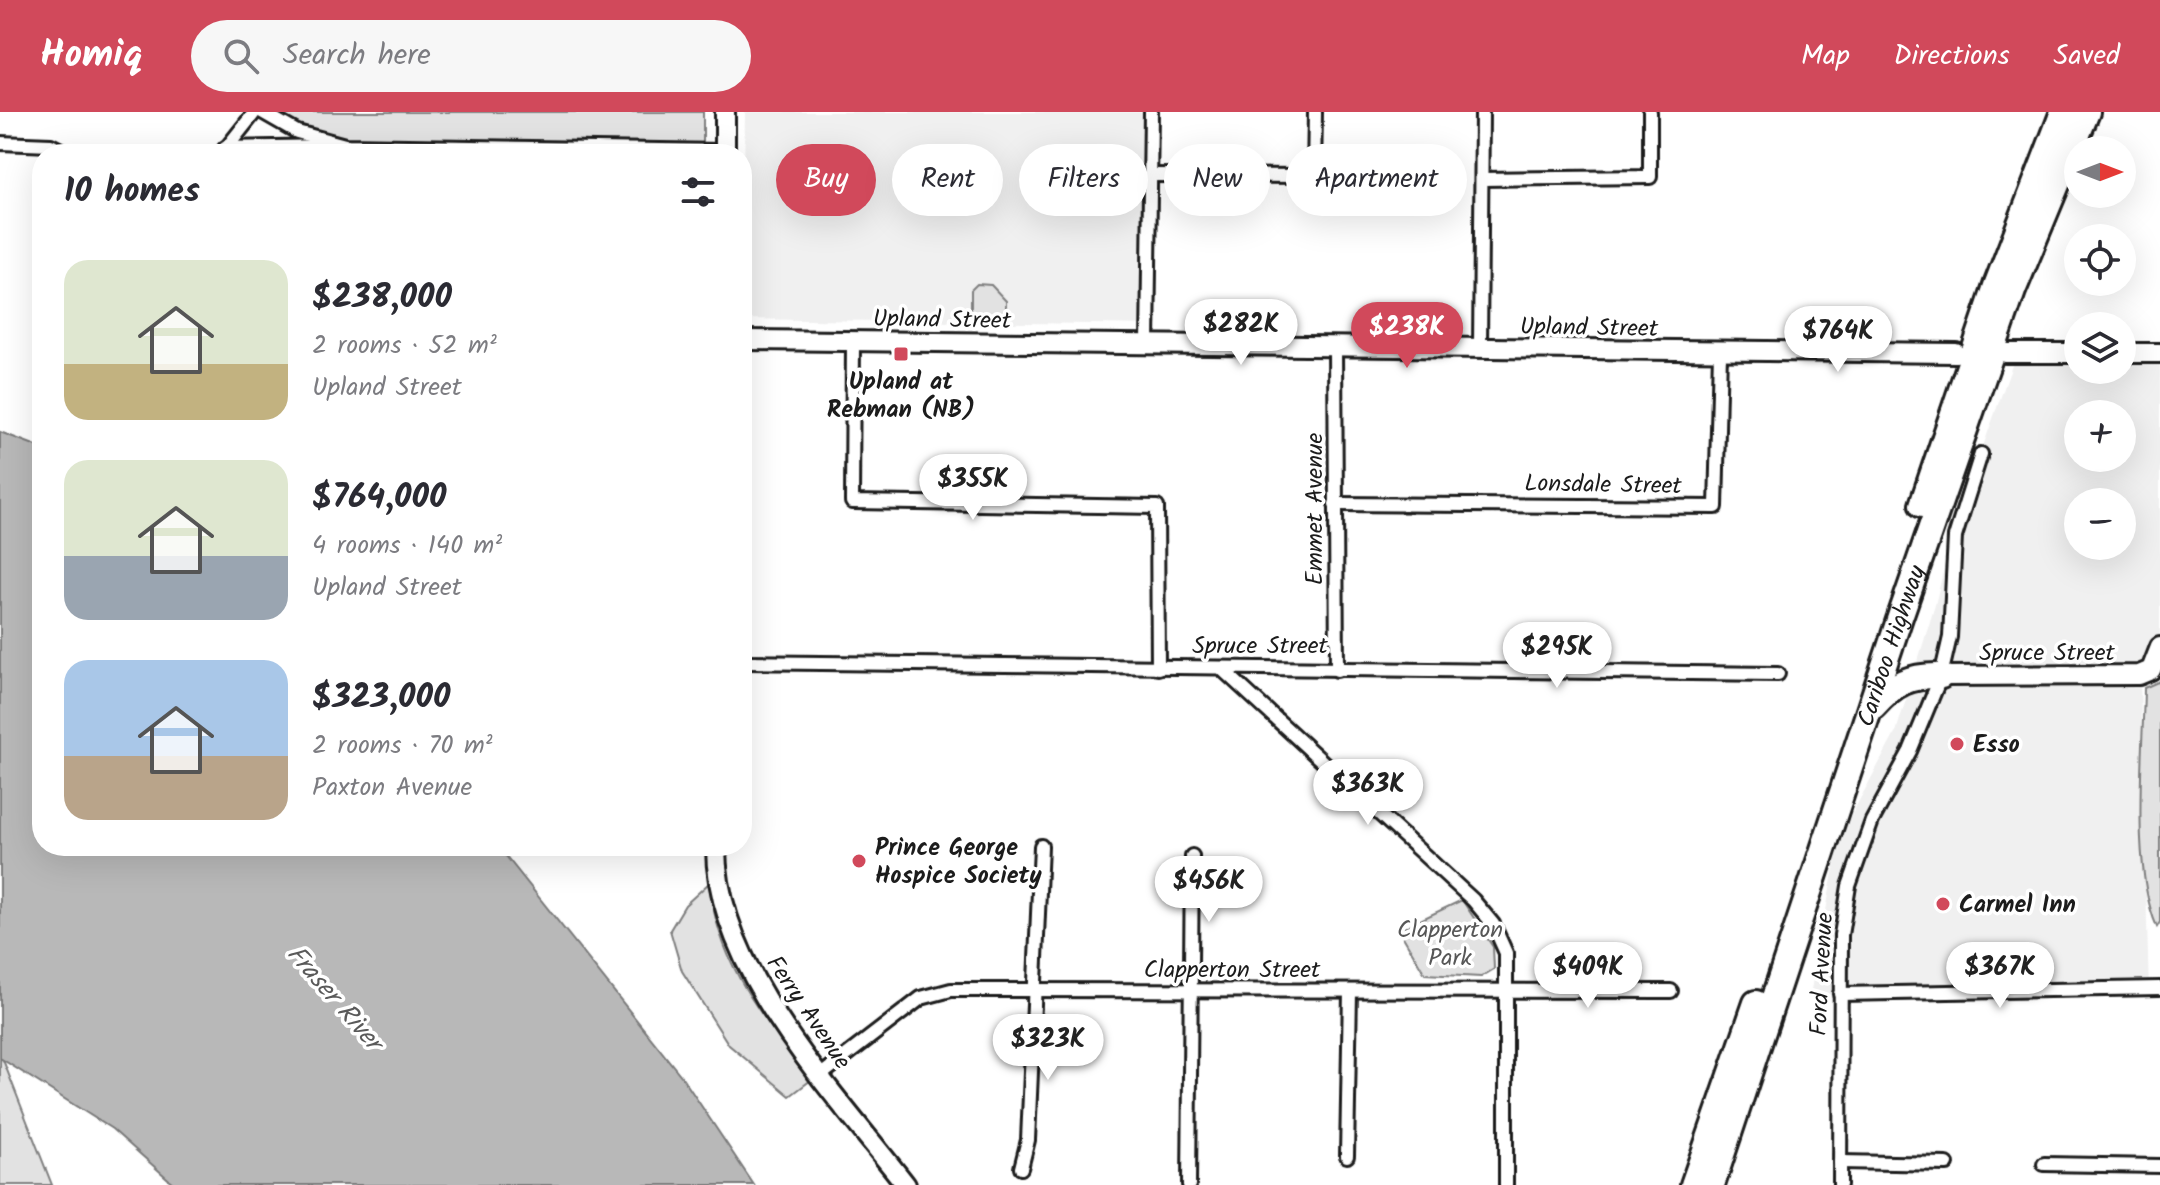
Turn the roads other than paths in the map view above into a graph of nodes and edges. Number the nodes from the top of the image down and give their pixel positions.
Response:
1 (255, 112) edge
2 (262, 112) edge
3 (725, 112) edge
4 (1151, 112) edge
5 (1315, 112) edge
6 (1482, 112) edge
7 (1650, 112) edge
8 (2063, 112) edge
9 (2087, 112) edge
10 (0, 143) edge
11 (32, 144) edge
12 (230, 144) edge
13 (341, 144) edge
14 (725, 144) edge
15 (1150, 175) junction
16 (1482, 179) junction
17 (752, 340) edge
18 (853, 342) junction
19 (1148, 345) junction
20 (1335, 348) junction
21 (1480, 349) junction
22 (1720, 352) junction
23 (1956, 353) dead end
24 (2005, 353) dead end
25 (2064, 353) edge
26 (2136, 353) edge
27 (2160, 353) edge
28 (1981, 454) dead end
29 (1335, 504) junction
30 (1900, 617) junction
31 (2160, 647) edge
32 (752, 662) edge
33 (1158, 668) junction
34 (1223, 670) junction
35 (1337, 670) junction
36 (1778, 674) dead end
37 (1930, 676) junction
38 (1869, 712) junction
39 (1041, 846) dead end
40 (718, 856) edge
41 (1192, 856) dead end
42 (2160, 988) edge
43 (1033, 990) junction
44 (1190, 990) junction
45 (1350, 991) junction
46 (1506, 991) junction
47 (1671, 991) dead end
48 (1840, 994) junction
49 (821, 1075) junction
50 (1347, 1156) dead end
51 (1840, 1162) junction
52 (1947, 1164) dead end
53 (2044, 1164) dead end
54 (2160, 1166) edge
55 (1021, 1168) dead end
56 (906, 1185) edge
57 (1189, 1185) edge
58 (1506, 1185) edge
59 (1693, 1185) edge
60 (1712, 1185) edge
61 (1840, 1185) edge

1 - 12 street
2 - 13 street
3 - 14 street
4 - 15 street
5 - 15 street
6 - 16 street
7 - 16 street
8 - 59 highway, Cariboo Highway
9 - 30 highway, Cariboo Highway
10 - 11 street
15 - 19 street
16 - 21 street
17 - 18 street, Upland Street
18 - 19 street, Upland Street
18 - 33 street
19 - 20 street, Upland Street
20 - 21 street, Upland Street
20 - 29 street, Emmet Avenue
21 - 22 street, Upland Street
22 - 23 street, Upland Street
22 - 29 street, Lonsdale Street
24 - 25 street
26 - 27 street
28 - 37 street, Ford Avenue
29 - 35 street, Emmet Avenue
30 - 37 highway
30 - 38 highway, Cariboo Highway
31 - 37 street, Spruce Street
32 - 33 street, Spruce Street
33 - 34 street, Spruce Street
34 - 35 street, Spruce Street
34 - 46 street
35 - 36 street, Spruce Street
37 - 38 highway
37 - 48 street, Ford Avenue
38 - 60 highway, Cariboo Highway
39 - 43 street
40 - 49 street, Ferry Avenue
41 - 44 street
42 - 48 street
43 - 44 street, Clapperton Street
43 - 49 street, Clapperton Street
43 - 55 street
44 - 45 street, Clapperton Street
44 - 57 street
45 - 46 street, Clapperton Street
45 - 50 street
46 - 47 street, Clapperton Street
46 - 58 street
48 - 51 street, Ford Avenue
49 - 56 street, Ferry Avenue
51 - 52 street
51 - 61 street, Ford Avenue
53 - 54 street

